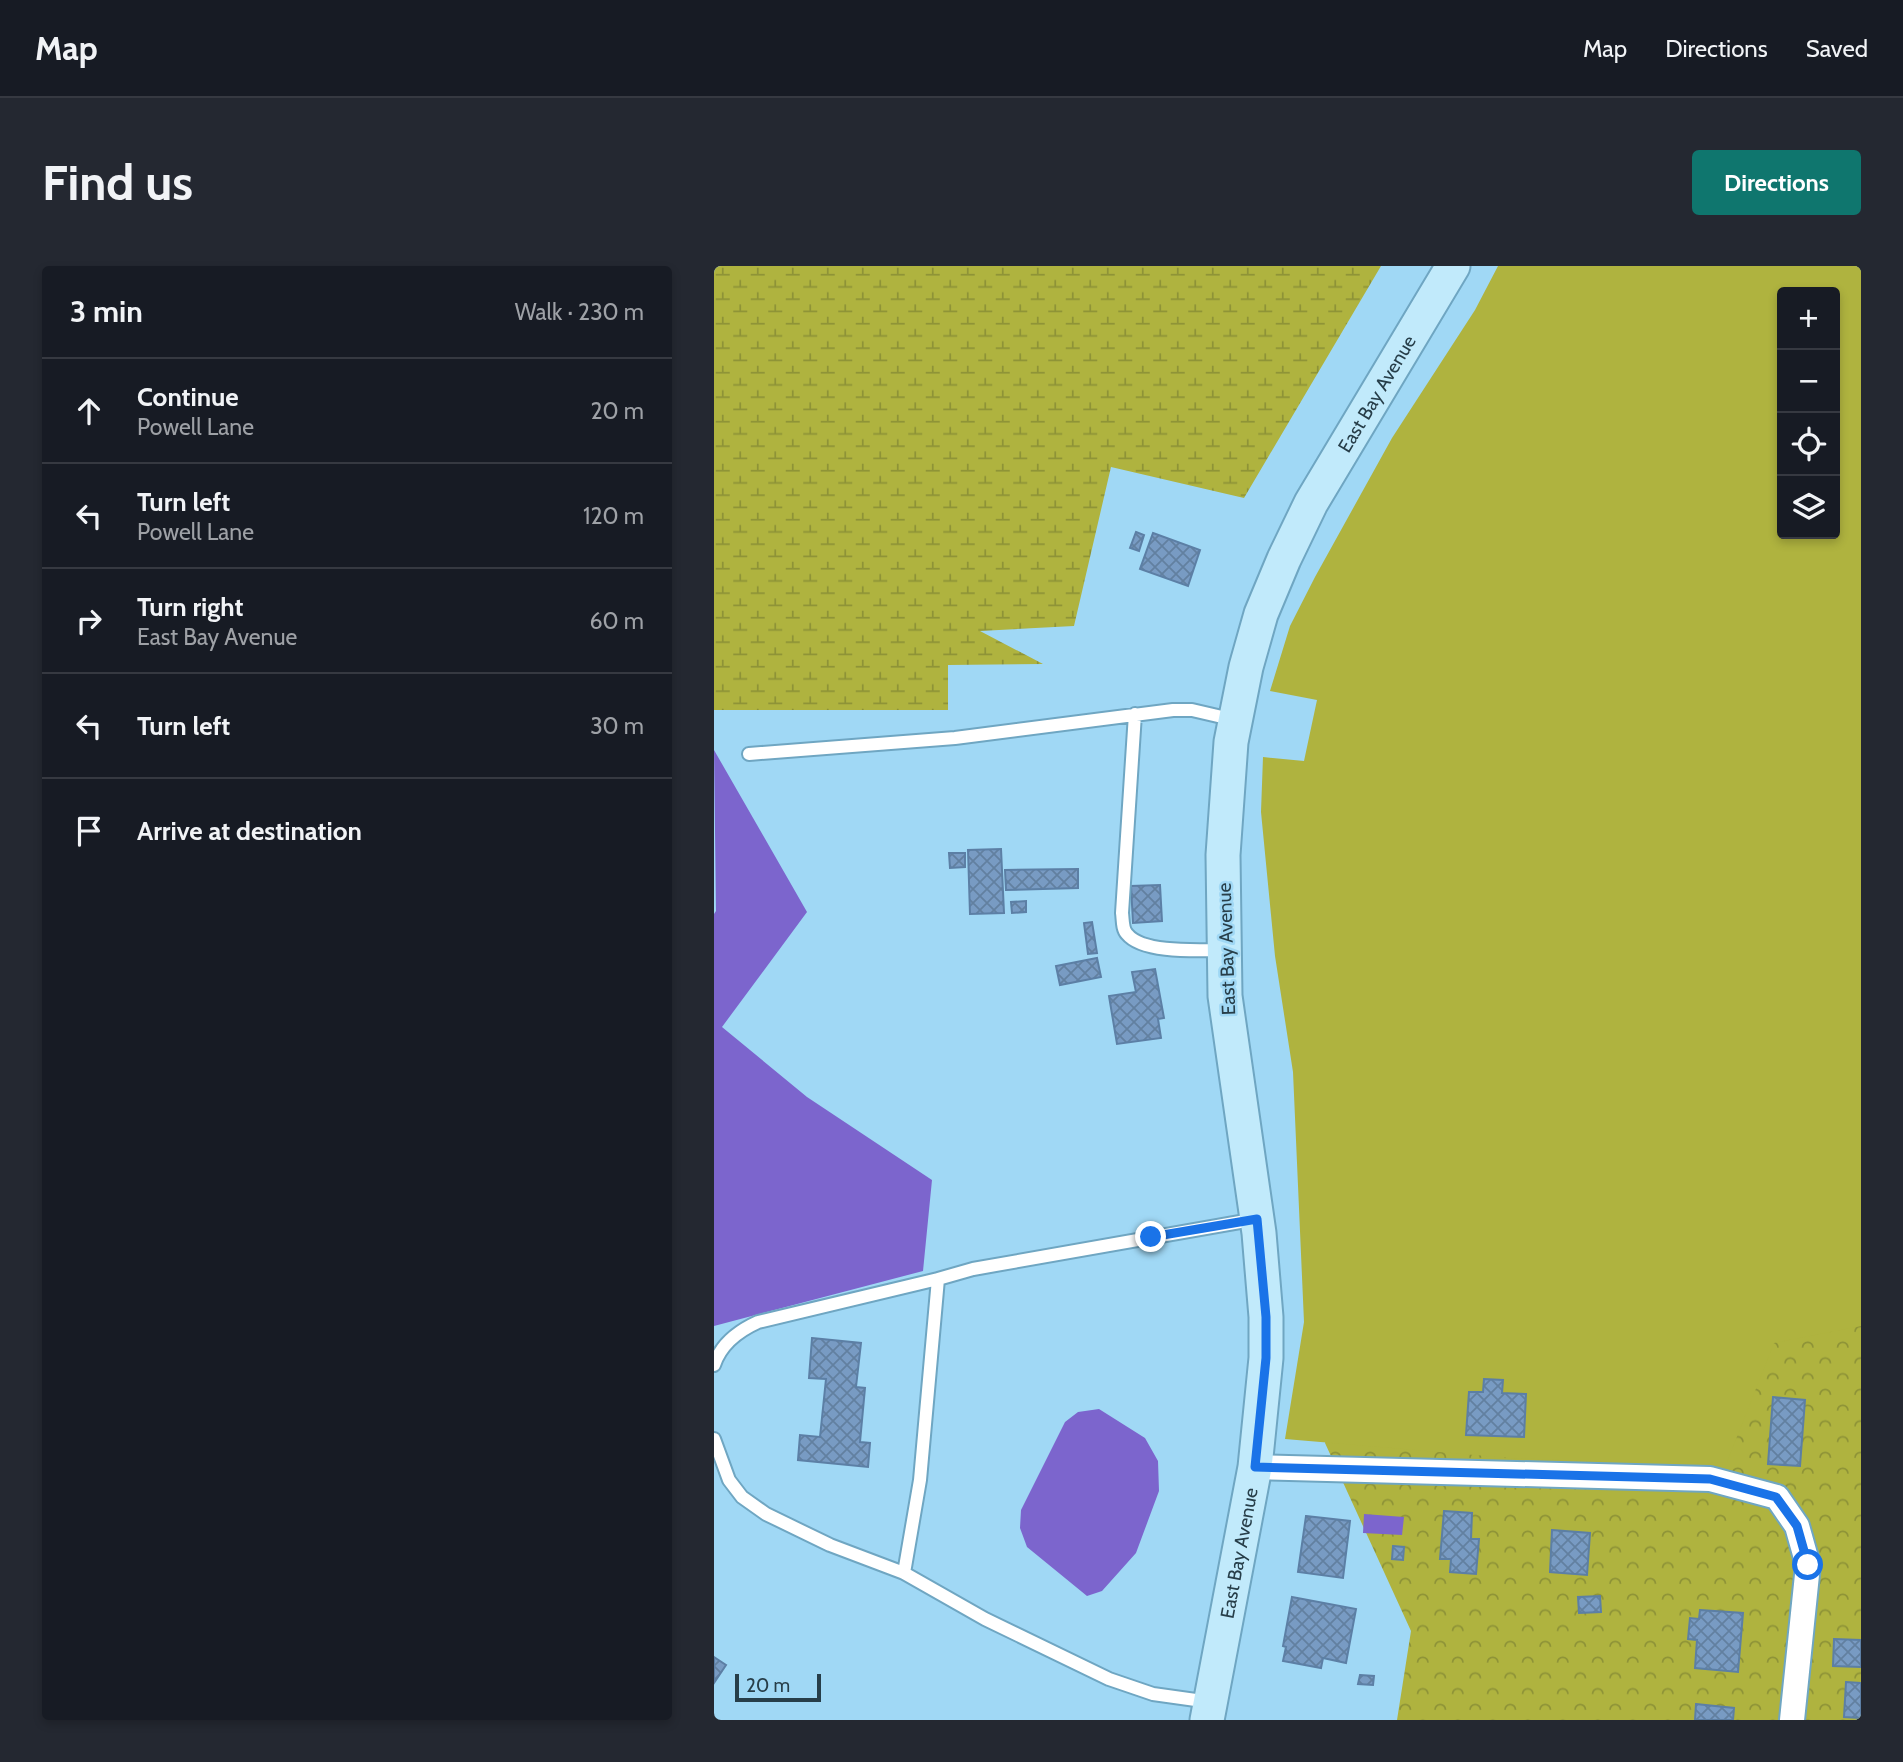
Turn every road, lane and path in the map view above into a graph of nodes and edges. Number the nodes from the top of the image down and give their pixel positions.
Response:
1 (1453, 266) edge
2 (1135, 714) junction
3 (1235, 720) junction
4 (749, 754) dead end
5 (1224, 950) junction
6 (1257, 1219) junction
7 (938, 1279) junction
8 (714, 1365) edge
9 (714, 1439) edge
10 (1255, 1467) junction
11 (904, 1573) junction
12 (1208, 1711) edge
13 (1793, 1720) edge

1 - 3 street, East Bay Avenue
2 - 3 lane
2 - 4 lane
2 - 5 lane
3 - 5 street, East Bay Avenue
5 - 6 street, East Bay Avenue
6 - 7 lane
6 - 10 street, East Bay Avenue
7 - 8 lane
7 - 11 lane
9 - 11 lane
10 - 12 street, East Bay Avenue
10 - 13 street
11 - 12 lane

